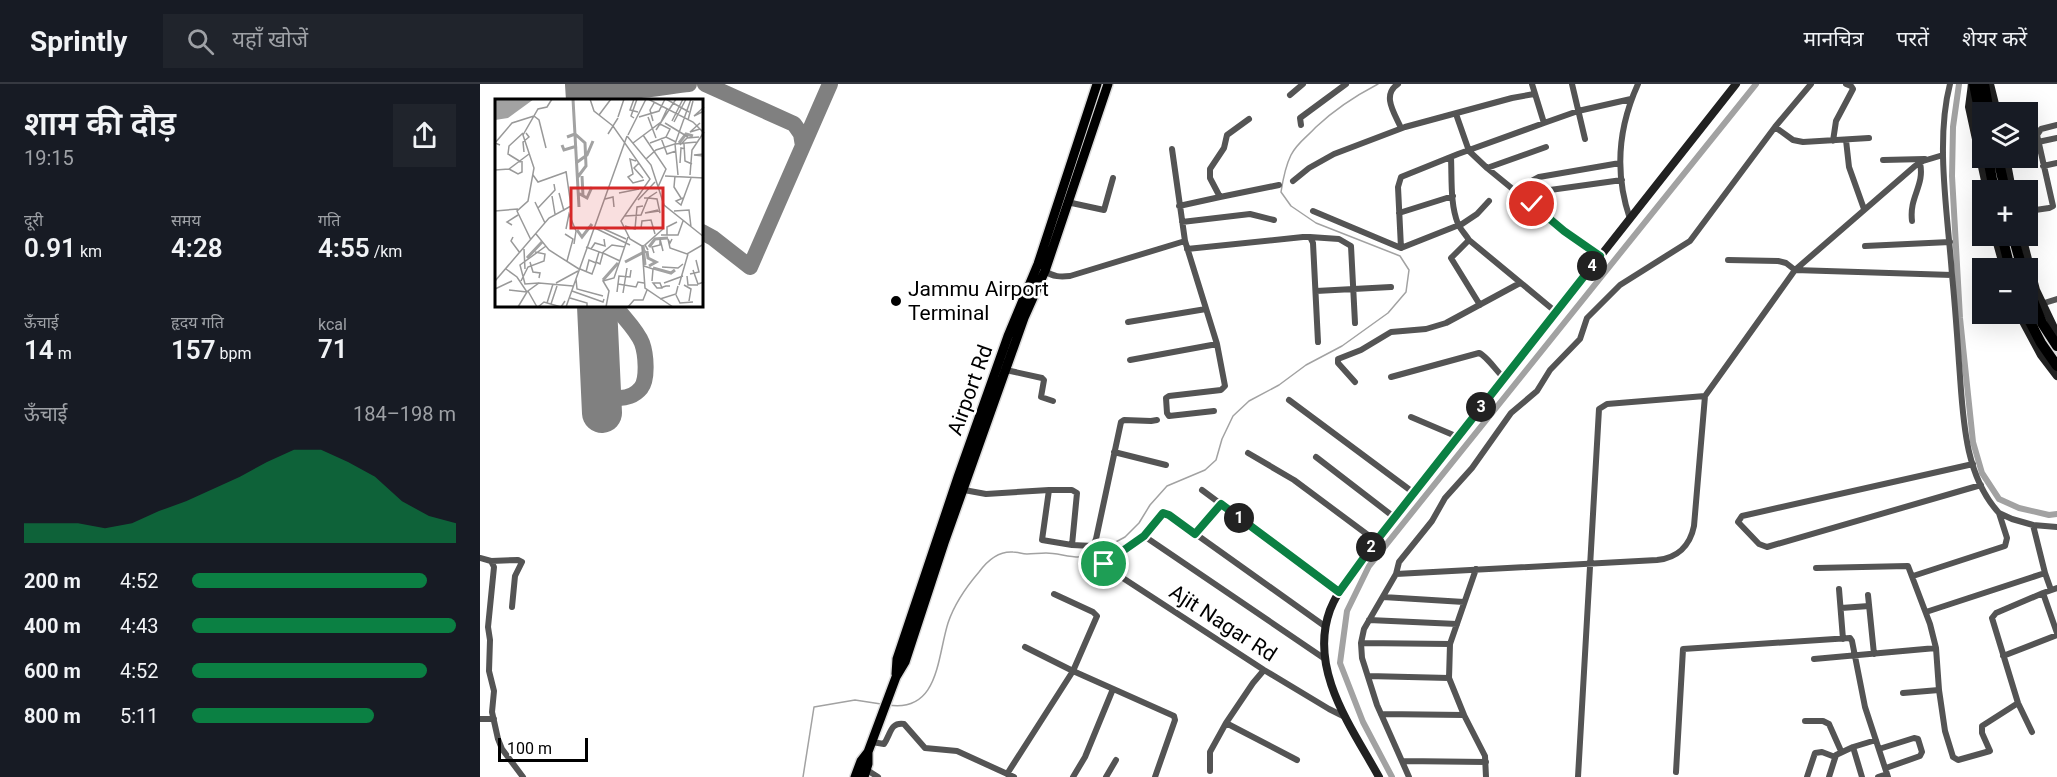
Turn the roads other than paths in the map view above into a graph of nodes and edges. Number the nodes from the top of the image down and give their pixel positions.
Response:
1 (1097, 84) edge
2 (1108, 84) edge
3 (1303, 84) edge
4 (1332, 84) edge
5 (1346, 84) edge
6 (1398, 84) edge
7 (1532, 84) edge
8 (1572, 84) edge
9 (1638, 84) edge
10 (1736, 84) edge
11 (1811, 84) edge
12 (1846, 84) edge
13 (1950, 84) edge
14 (1973, 84) edge
15 (1984, 84) edge
16 (1990, 84) edge
17 (1338, 90) junction
18 (1534, 94) junction
19 (1290, 95) dead end
20 (1631, 99) junction
21 (1977, 102) edge
22 (1987, 102) edge
23 (1994, 102) edge
24 (1578, 111) junction
25 (1456, 114) junction
26 (1249, 119) dead end
27 (1544, 123) junction
28 (1301, 125) dead end
29 (2057, 125) edge
30 (1401, 128) junction
31 (1775, 128) junction
32 (2038, 134) edge
33 (1869, 138) dead end
34 (2057, 138) edge
35 (1585, 139) dead end
36 (1846, 140) junction
37 (1833, 141) junction
38 (2038, 142) joint
39 (1546, 147) dead end
40 (1172, 149) dead end
41 (1469, 151) junction
42 (1944, 155) junction
43 (1451, 158) junction
44 (1929, 159) junction
45 (1883, 160) dead end
46 (1620, 163) junction
47 (1920, 163) junction
48 (2057, 163) edge
49 (2043, 166) junction
50 (1487, 168) junction
51 (1113, 178) dead end
52 (1622, 180) junction
53 (1985, 180) edge
54 (1293, 181) dead end
55 (1279, 185) dead end
56 (2057, 189) edge
57 (1515, 190) junction
58 (2049, 190) junction
59 (1453, 196) junction
60 (1220, 197) junction
61 (1489, 201) dead end
62 (1067, 202) junction
63 (1532, 204) junction
64 (1179, 206) junction
65 (1864, 209) junction
66 (2038, 210) edge
67 (1313, 211) dead end
68 (1399, 213) junction
69 (1630, 219) junction
70 (1274, 220) dead end
71 (1912, 221) dead end
72 (1182, 222) junction
73 (1459, 225) junction
74 (1310, 237) junction
75 (1469, 240) junction
76 (1185, 241) junction
77 (1950, 242) junction
78 (1864, 246) dead end
79 (1401, 248) junction
80 (1187, 249) junction
81 (1600, 256) junction
82 (1728, 260) dead end
83 (1795, 270) junction
84 (1046, 271) junction
85 (1952, 275) junction
86 (1520, 283) junction
87 (1391, 287) dead end
88 (1353, 289) junction
89 (1316, 291) junction
90 (2057, 299) edge
91 (1480, 305) junction
92 (2038, 306) edge
93 (1206, 309) junction
94 (1556, 312) junction
95 (2038, 312) edge
96 (2046, 321) junction
97 (1128, 322) dead end
98 (1355, 323) dead end
99 (2024, 324) edge
100 (2033, 324) edge
101 (2057, 334) edge
102 (1318, 342) dead end
103 (1216, 344) junction
104 (2057, 346) edge
105 (1130, 360) dead end
106 (2057, 366) edge
107 (1006, 370) junction
108 (2057, 376) edge
109 (1391, 377) dead end
110 (1504, 378) junction
111 (1355, 382) dead end
112 (1705, 396) junction
113 (1289, 400) dead end
114 (1053, 401) dead end
115 (1214, 411) dead end
116 (1411, 417) dead end
117 (1157, 420) dead end
118 (1458, 437) junction
119 (1114, 453) junction
120 (1248, 453) dead end
121 (1316, 457) dead end
122 (1972, 464) junction
123 (1166, 465) dead end
124 (1981, 485) junction
125 (964, 490) junction
126 (1049, 490) junction
127 (1202, 490) dead end
128 (1414, 493) junction
129 (1221, 504) junction
130 (1999, 513) junction
131 (1394, 517) junction
132 (2034, 525) junction
133 (2057, 527) edge
134 (1195, 534) junction
135 (1144, 536) junction
136 (1376, 541) junction
137 (1072, 545) junction
138 (1093, 547) junction
139 (480, 558) edge
140 (491, 561) junction
141 (1102, 562) junction
142 (1589, 565) junction
143 (1816, 568) dead end
144 (1476, 569) junction
145 (2045, 573) junction
146 (1396, 574) junction
147 (1913, 576) junction
148 (1839, 589) dead end
149 (2054, 589) edge
150 (1339, 592) junction
151 (2043, 593) junction
152 (1054, 594) dead end
153 (1868, 595) dead end
154 (1383, 597) junction
155 (1464, 602) junction
156 (1869, 606) junction
157 (512, 607) dead end
158 (1840, 608) junction
159 (1926, 612) junction
160 (1369, 620) junction
161 (1457, 624) junction
162 (1326, 627) junction
163 (2057, 634) edge
164 (1844, 639) junction
165 (1361, 643) junction
166 (1450, 644) junction
167 (1025, 647) dead end
168 (1936, 648) junction
169 (1874, 654) junction
170 (1855, 656) junction
171 (2003, 656) junction
172 (1325, 659) junction
173 (1814, 659) dead end
174 (1073, 670) junction
175 (1264, 670) junction
176 (1368, 676) junction
177 (1449, 678) junction
178 (895, 680) junction
179 (1113, 689) junction
180 (1939, 690) junction
181 (1904, 693) dead end
182 (2018, 703) junction
183 (1381, 714) junction
184 (1464, 715) junction
185 (1346, 717) junction
186 (480, 719) edge
187 (494, 719) junction
188 (1805, 721) dead end
189 (1226, 723) junction
190 (2032, 732) dead end
191 (1876, 740) junction
192 (870, 747) junction
193 (1853, 747) junction
194 (1879, 749) junction
195 (1841, 751) junction
196 (1835, 757) junction
197 (1116, 760) dead end
198 (1297, 760) dead end
199 (1402, 761) junction
200 (1486, 762) junction
201 (1210, 771) dead end
202 (1677, 772) dead end
203 (1887, 773) edge
204 (865, 774) edge
205 (1007, 774) junction
206 (523, 777) edge
207 (855, 777) edge
208 (878, 777) edge
209 (1014, 777) edge
210 (1073, 777) edge
211 (1106, 777) edge
212 (1155, 777) edge
213 (1379, 777) edge
214 (1409, 777) edge
215 (1486, 777) edge
216 (1578, 777) edge
217 (1807, 777) edge
218 (1829, 777) edge
219 (1862, 777) edge
220 (1878, 777) edge

1 - 178 main road, Airport Rd
2 - 62 main road
3 - 19 street
4 - 17 street
5 - 17 street
6 - 30 street
7 - 18 street
8 - 24 street
9 - 20 street
10 - 69 street
11 - 31 street
12 - 37 street
13 - 42 street
14 - 21 highway
14 - 53 street
15 - 22 highway
16 - 23 street
17 - 28 street
18 - 25 street
18 - 27 street
20 - 24 street
20 - 46 street
24 - 27 street
24 - 35 street
25 - 30 street
25 - 41 street
26 - 60 street
27 - 41 street
29 - 32 street
30 - 54 street
31 - 37 street
31 - 146 street
33 - 36 street
34 - 38 street
36 - 37 street
36 - 65 street
38 - 49 street
39 - 50 street
40 - 64 street
41 - 43 street
41 - 50 street
42 - 44 street
42 - 77 street
43 - 59 street
43 - 68 street
44 - 45 street
44 - 47 street
46 - 52 street
46 - 57 street
47 - 65 street
47 - 71 street
48 - 49 street
49 - 58 street
50 - 57 street
51 - 62 street
52 - 63 street
52 - 69 street
55 - 60 street
56 - 58 street
57 - 63 street
58 - 66 street
59 - 68 street
59 - 73 street
60 - 64 street
61 - 73 street
62 - 84 main road
63 - 81 street
64 - 72 street
65 - 83 street
67 - 79 street
68 - 79 street
69 - 81 street
70 - 72 street
72 - 76 street
73 - 75 street
73 - 79 street
74 - 80 street
74 - 88 street
74 - 89 street
75 - 86 street
75 - 91 street
76 - 80 street
76 - 84 street
77 - 78 street
77 - 85 street
80 - 93 street
81 - 94 street
82 - 83 street
83 - 85 street
83 - 112 street
84 - 107 main road
85 - 122 street
86 - 91 street
86 - 94 street
87 - 88 street
88 - 89 street
88 - 98 street
89 - 102 street
90 - 92 street
91 - 111 street
93 - 97 street
93 - 103 street
94 - 110 street
95 - 96 highway
96 - 101 street
96 - 104 highway
99 - 108 street
100 - 106 highway
103 - 105 street
103 - 115 street
107 - 114 street
107 - 125 main road
109 - 110 street
110 - 118 street
112 - 142 street
112 - 142 street
113 - 128 street
116 - 118 street
117 - 119 street
118 - 128 street
119 - 123 street
119 - 138 street
120 - 136 street
121 - 131 street
122 - 124 street
122 - 124 street
124 - 130 street
125 - 126 street
125 - 178 main road
126 - 137 street
126 - 137 street
127 - 129 street
128 - 131 street
129 - 134 street
129 - 150 street
130 - 132 street
130 - 147 street
131 - 136 street
132 - 133 street
132 - 145 street
134 - 135 street
134 - 162 street
135 - 141 street
135 - 172 street
136 - 150 street
137 - 138 street
138 - 141 street, Ajit Nagar Rd
139 - 140 street
140 - 157 street
140 - 187 street
141 - 175 street, Ajit Nagar Rd
142 - 144 street
142 - 216 street
143 - 147 street
144 - 146 street
144 - 155 street
145 - 149 street
145 - 159 street
146 - 154 street
147 - 159 street
148 - 158 street
149 - 151 street
150 - 162 street
151 - 163 street
151 - 171 street
152 - 174 street
153 - 156 street
154 - 155 street
154 - 160 street
155 - 161 street
156 - 158 street
156 - 169 street
158 - 164 street
159 - 168 street
160 - 161 street
160 - 165 street
161 - 166 street
162 - 172 street
163 - 171 street
164 - 170 street
164 - 202 street
165 - 166 street
165 - 176 street
166 - 177 street
167 - 174 street
168 - 169 street
168 - 180 street
169 - 170 street
170 - 173 street
170 - 191 street
171 - 182 street
172 - 185 street
174 - 179 street
174 - 205 street
175 - 185 street, Ajit Nagar Rd
175 - 189 street
176 - 177 street
176 - 183 street
177 - 184 street
178 - 192 main road
179 - 210 street
179 - 212 street
180 - 181 street
180 - 182 street
182 - 190 street
183 - 184 street
183 - 199 street
184 - 200 street
185 - 213 street
186 - 187 street
187 - 206 street
188 - 195 street
189 - 198 street
189 - 201 street
191 - 193 street
191 - 194 street
192 - 204 main road
192 - 205 street
192 - 207 main road
193 - 195 street
193 - 219 street
194 - 203 street
194 - 203 street
195 - 196 street
196 - 217 street
196 - 218 street
197 - 211 street
199 - 200 street
199 - 214 street
200 - 215 street
203 - 220 street
204 - 208 street
205 - 209 street

